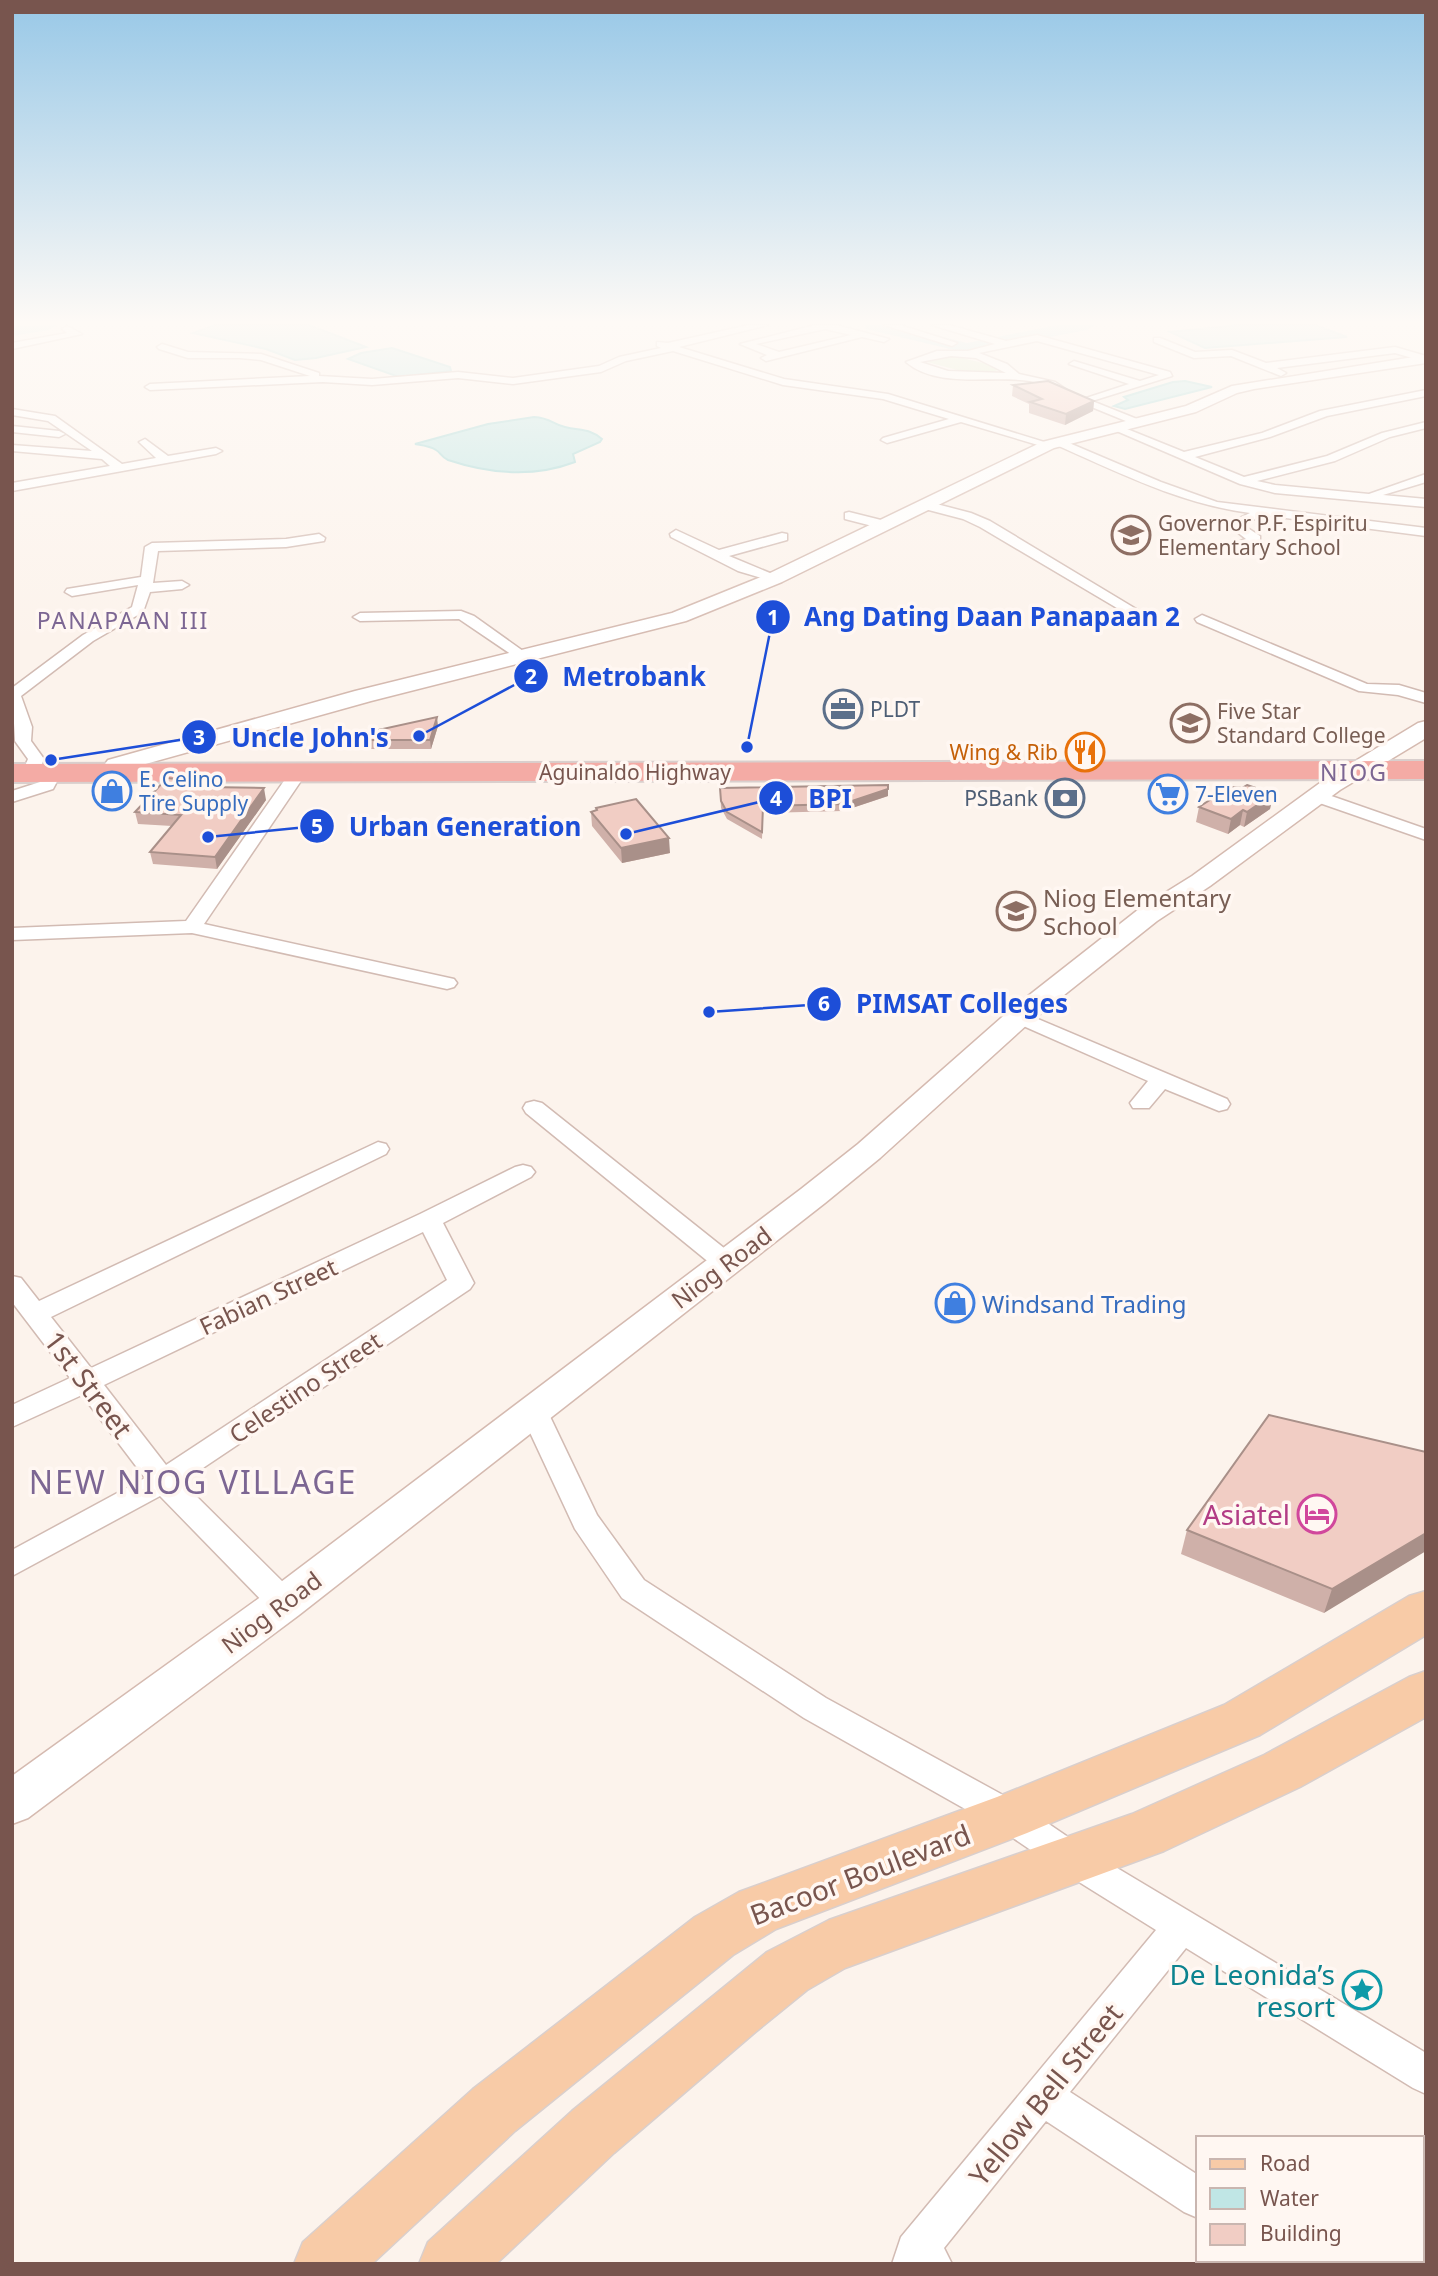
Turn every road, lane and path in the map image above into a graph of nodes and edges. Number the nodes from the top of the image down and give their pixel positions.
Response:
1 (33, 431) edge
2 (72, 431) edge
3 (918, 431) edge
4 (1006, 431) edge
5 (1108, 431) edge
6 (1124, 431) edge
7 (1276, 431) edge
8 (1401, 431) edge
9 (79, 436) junction
10 (201, 437) dead end
11 (887, 440) dead end
12 (145, 442) dead end
13 (1053, 444) junction
14 (12, 448) edge
15 (1186, 455) junction
16 (104, 456) junction
17 (165, 460) junction
18 (120, 468) junction
19 (25, 471) dead end
20 (74, 476) junction
21 (1426, 478) edge
22 (1244, 481) junction
23 (15, 492) edge
24 (1364, 498) junction
25 (1426, 503) edge
26 (925, 505) junction
27 (1260, 511) junction
28 (849, 516) dead end
29 (1373, 524) junction
30 (884, 525) junction
31 (1426, 532) edge
32 (676, 534) dead end
33 (1354, 534) dead end
34 (782, 537) dead end
35 (319, 538) dead end
36 (693, 544) junction
37 (1243, 545) dead end
38 (741, 548) junction
39 (716, 555) junction
40 (775, 578) junction
41 (145, 584) junction
42 (182, 585) dead end
43 (72, 592) dead end
44 (360, 617) dead end
45 (1202, 619) dead end
46 (1149, 621) dead end
47 (523, 656) junction
48 (1426, 698) edge
49 (1426, 728) edge
50 (159, 763) junction
51 (1426, 770) edge
52 (1356, 771) junction
53 (299, 772) junction
54 (32, 773) edge
55 (1317, 796) junction
56 (12, 797) edge
57 (1426, 835) edge
58 (192, 927) junction
59 (12, 934) edge
60 (447, 982) dead end
61 (1019, 1017) junction
62 (1161, 1080) junction
63 (1140, 1102) dead end
64 (1219, 1104) dead end
65 (534, 1108) dead end
66 (378, 1149) dead end
67 (523, 1172) dead end
68 (429, 1220) junction
69 (725, 1262) junction
70 (12, 1284) edge
71 (35, 1314) junction
72 (87, 1382) junction
73 (534, 1411) junction
74 (12, 1418) edge
75 (163, 1481) junction
76 (12, 1564) edge
77 (284, 1603) junction
78 (1426, 1610) edge
79 (1426, 1692) edge
80 (12, 1803) edge
81 (1009, 1816) junction
82 (1075, 1861) junction
83 (1182, 1925) junction
84 (1426, 2076) edge
85 (1043, 2097) junction
86 (1196, 2198) edge
87 (920, 2259) edge
88 (325, 2264) edge
89 (450, 2264) edge

1 - 9 street
2 - 9 street
3 - 11 street
4 - 13 street
5 - 13 street
6 - 15 street
7 - 15 street
8 - 22 street
9 - 16 street
10 - 17 street
12 - 17 street
13 - 26 street
13 - 27 street
14 - 16 street
15 - 22 street
16 - 18 street
17 - 18 street
18 - 20 street
19 - 20 street
20 - 23 street
21 - 24 street
22 - 24 street
24 - 25 street
26 - 30 street
26 - 46 street
27 - 29 street
27 - 37 street
28 - 30 street
29 - 31 street
29 - 33 street
30 - 40 street
32 - 36 street
34 - 38 street
35 - 41 street
36 - 38 street
36 - 39 street
38 - 39 street
39 - 40 street
40 - 47 street
41 - 42 street
41 - 43 street
41 - 54 street
44 - 47 street
45 - 48 street
47 - 50 street
49 - 52 street, Niog Road
50 - 53 highway, Aguinaldo Highway
50 - 54 highway, Aguinaldo Highway
51 - 52 highway, Aguinaldo Highway
52 - 53 highway, Aguinaldo Highway
52 - 55 street, Niog Road
53 - 58 street
54 - 56 street
55 - 57 street
55 - 61 street, Niog Road
58 - 59 street
58 - 60 street
61 - 62 street
61 - 69 street, Niog Road
62 - 63 street
62 - 64 street
65 - 69 street
66 - 71 street
67 - 68 street, Fabian Street
68 - 72 street, Fabian Street
68 - 75 street, Celestino Street
69 - 73 street, Niog Road
70 - 71 street, 1st Street
71 - 72 street, 1st Street
72 - 74 street, Fabian Street
72 - 75 street, 1st Street
73 - 77 street, Niog Road
73 - 81 street
75 - 76 street, Celestino Street
75 - 77 street, 1st Street
77 - 80 street, Niog Road
78 - 81 main road, Bacoor Boulevard
79 - 82 main road
81 - 82 street
81 - 88 main road, Bacoor Boulevard
82 - 83 street
82 - 89 main road
83 - 84 street
83 - 85 street, Yellow Bell Street
85 - 86 street
85 - 87 street, Yellow Bell Street

